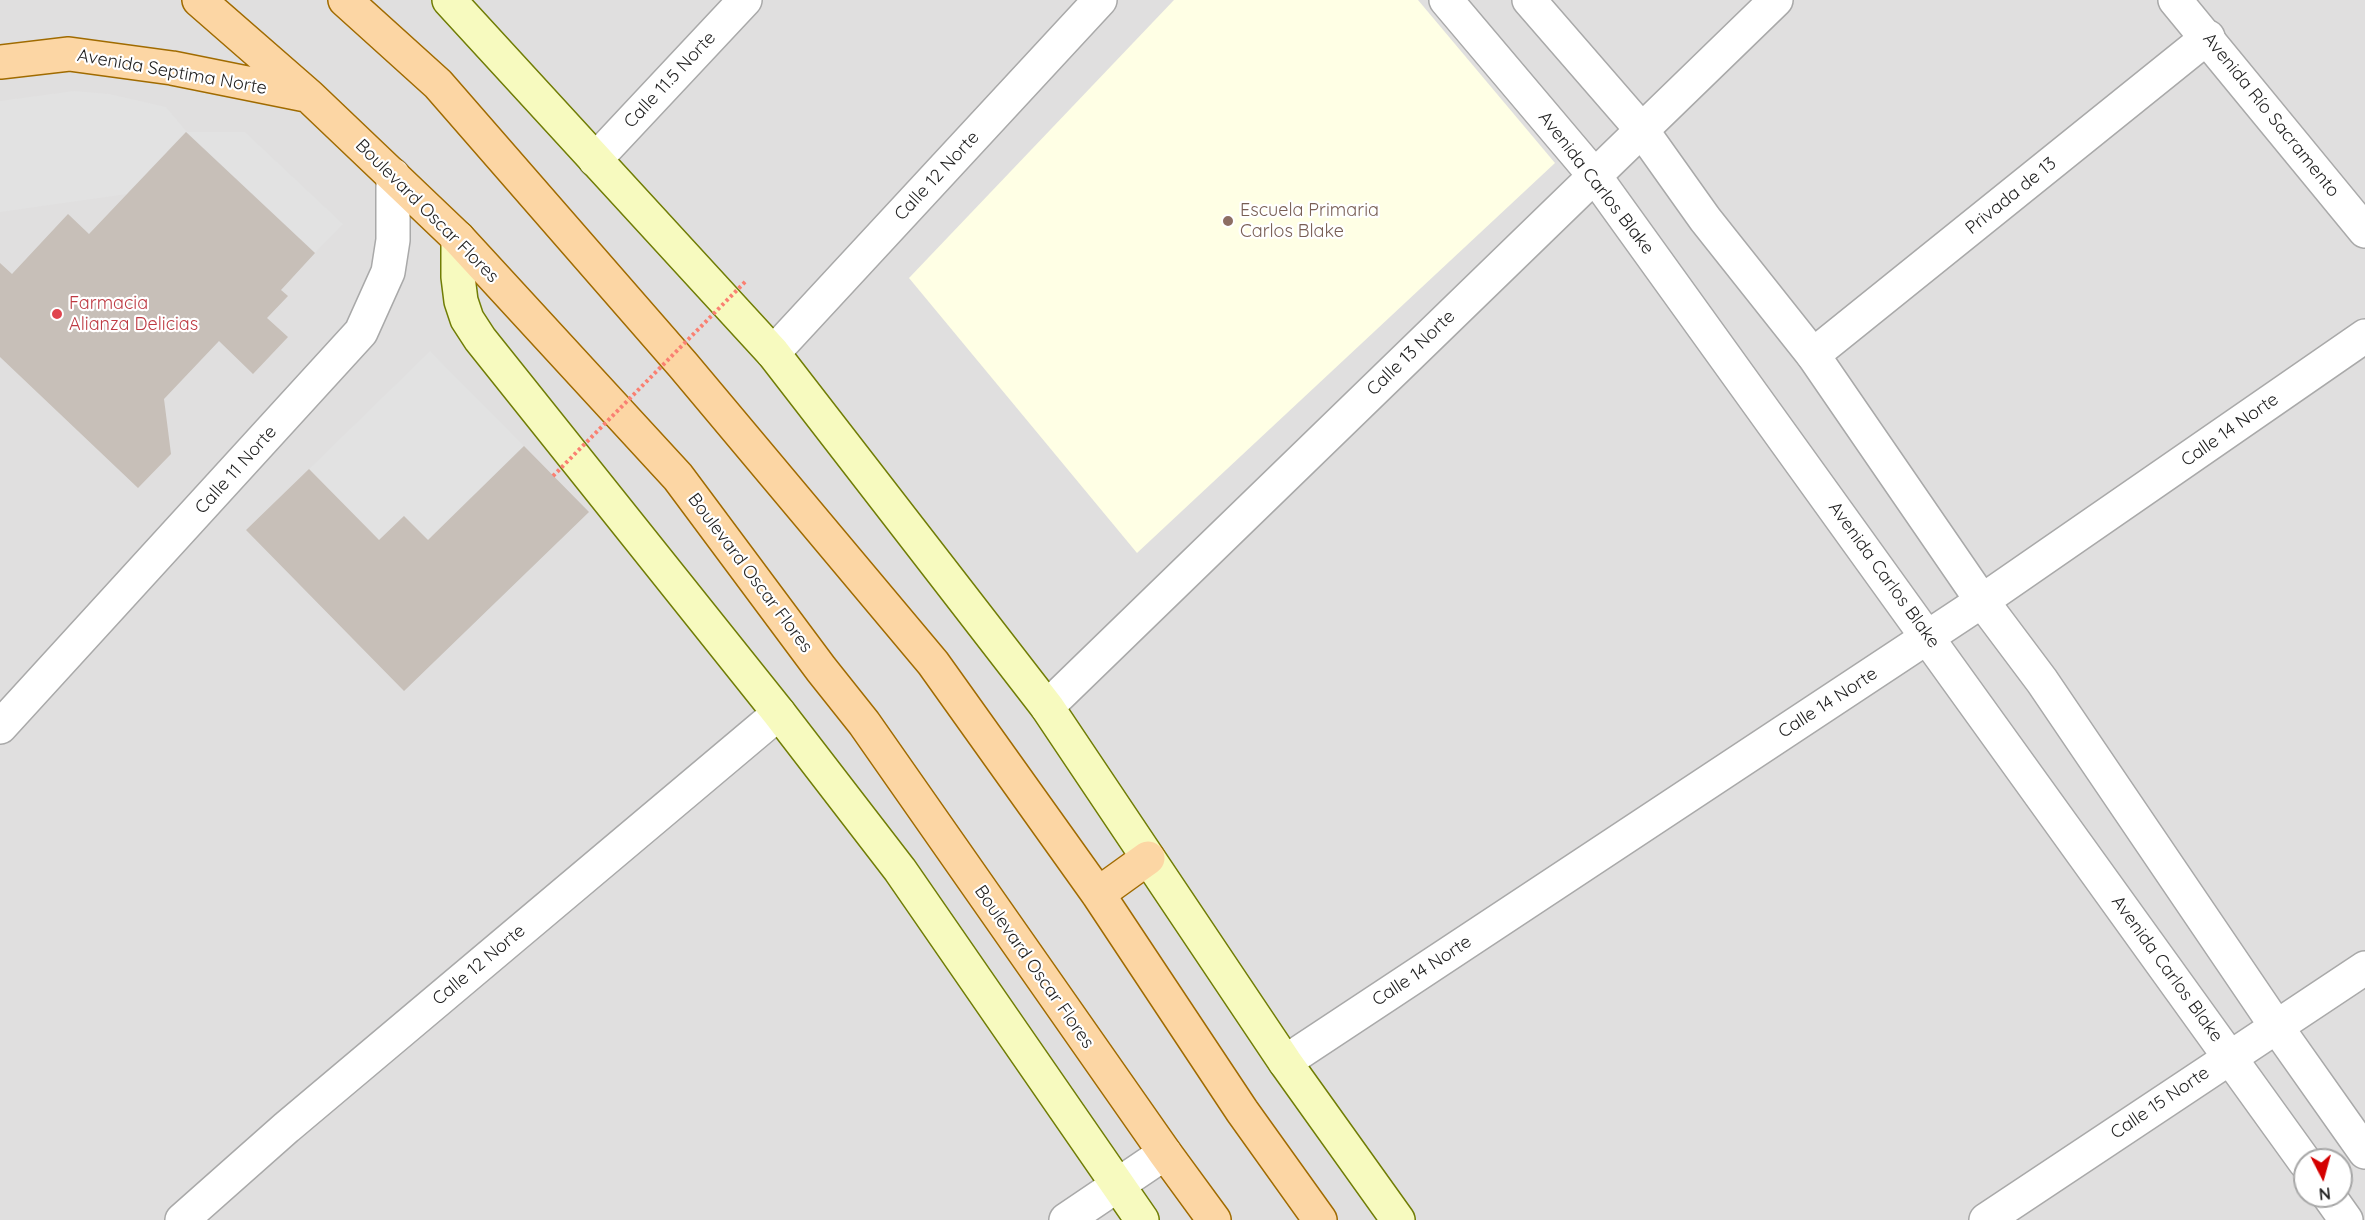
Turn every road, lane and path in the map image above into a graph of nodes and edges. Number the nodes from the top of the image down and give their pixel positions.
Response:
1 (199, 0) edge
2 (345, 0) edge
3 (745, 0) edge
4 (1100, 0) edge
5 (1446, 0) edge
6 (1529, 0) edge
7 (1776, 0) edge
8 (2175, 0) edge
9 (460, 4) edge
10 (2208, 37) junction
11 (0, 62) edge
12 (309, 96) junction
13 (1641, 129) junction
14 (595, 160) junction
15 (393, 175) junction
16 (1594, 175) junction
17 (2365, 231) edge
18 (458, 238) junction
19 (746, 281) dead end
20 (2365, 336) edge
21 (773, 352) junction
22 (1813, 355) junction
23 (553, 476) dead end
24 (1982, 601) junction
25 (1928, 636) junction
26 (1047, 707) junction
27 (779, 713) junction
28 (0, 728) edge
29 (1148, 858) junction
30 (1098, 894) junction
31 (2365, 968) edge
32 (2276, 1026) junction
33 (2230, 1057) junction
34 (1285, 1062) junction
35 (2295, 1148) edge
36 (2365, 1152) edge
37 (1165, 1153) junction
38 (1118, 1186) junction
39 (182, 1220) edge
40 (1066, 1220) edge
41 (1142, 1220) edge
42 (1214, 1220) edge
43 (1320, 1220) edge
44 (1398, 1220) edge
45 (1986, 1220) edge

1 - 12 main road, Boulevard Oscar Flores
2 - 30 main road
3 - 14 street, Calle 11.5 Norte
4 - 21 street, Calle 12 Norte
5 - 16 street, Avenida Carlos Blake
6 - 13 street
7 - 13 street, Calle 13 Norte
8 - 10 street, Avenida Río Sacramento
9 - 14 main road
10 - 17 street, Avenida Río Sacramento
10 - 22 street, Privada de 13
11 - 12 main road, Avenida Septima Norte
12 - 15 main road, Boulevard Oscar Flores
13 - 16 street, Calle 13 Norte
13 - 22 street
14 - 21 main road
15 - 18 main road, Boulevard Oscar Flores
15 - 28 street, Calle 11 Norte
16 - 25 street, Avenida Carlos Blake
16 - 26 street, Calle 13 Norte
18 - 27 main road
18 - 37 main road, Boulevard Oscar Flores
19 - 23 path, bridge
20 - 24 street, Calle 14 Norte
21 - 26 main road
22 - 24 street
24 - 25 street, Calle 14 Norte
24 - 32 street
25 - 33 street, Avenida Carlos Blake
25 - 34 street, Calle 14 Norte
26 - 29 main road
27 - 38 main road
27 - 39 street, Calle 12 Norte
29 - 30 main road
29 - 34 main road
30 - 43 main road
31 - 32 street, Calle 15 Norte
32 - 33 street, Calle 15 Norte
32 - 36 street
33 - 35 street, Avenida Carlos Blake
33 - 45 street, Calle 15 Norte
34 - 44 main road
37 - 38 street
37 - 42 main road, Boulevard Oscar Flores
38 - 40 street
38 - 41 main road

